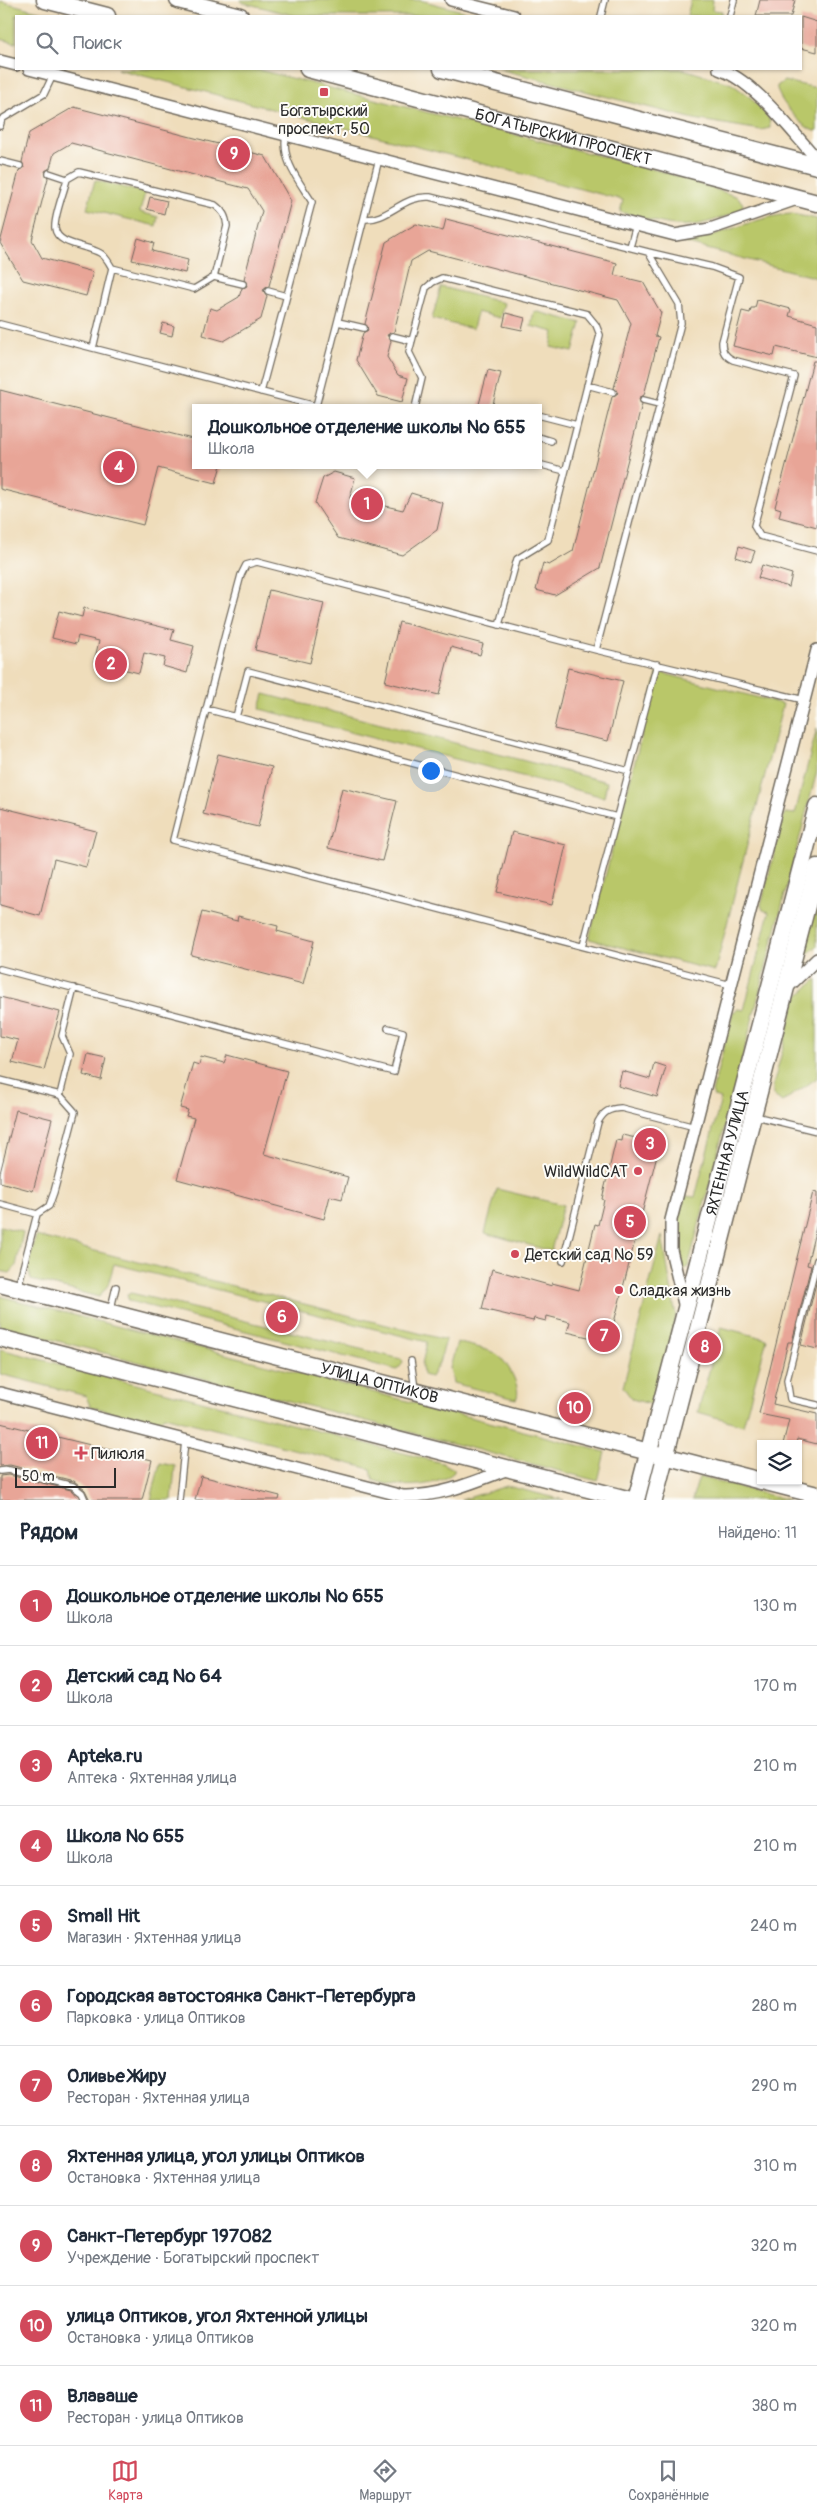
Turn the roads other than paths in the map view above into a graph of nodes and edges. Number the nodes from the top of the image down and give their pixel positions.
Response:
1 (45, 0) edge
2 (178, 0) edge
3 (605, 0) edge
4 (734, 0) edge
5 (458, 1) edge
6 (103, 15) edge
7 (236, 15) edge
8 (510, 15) edge
9 (601, 15) edge
10 (730, 15) edge
11 (0, 61) edge
12 (15, 65) edge
13 (33, 70) edge
14 (312, 70) edge
15 (446, 70) edge
16 (722, 70) edge
17 (53, 75) junction
18 (0, 126) edge
19 (286, 135) junction
20 (379, 159) junction
21 (817, 159) edge
22 (0, 160) edge
23 (20, 166) dead end
24 (817, 166) edge
25 (49, 174) dead end
26 (67, 179) junction
27 (800, 198) junction
28 (817, 203) edge
29 (364, 219) junction
30 (636, 225) junction
31 (630, 247) junction
32 (648, 252) junction
33 (112, 268) junction
34 (214, 277) junction
35 (243, 284) dead end
36 (268, 291) dead end
37 (286, 296) junction
38 (338, 322) junction
39 (0, 324) edge
40 (364, 328) dead end
41 (392, 336) dead end
42 (412, 341) junction
43 (93, 348) junction
44 (587, 385) junction
45 (261, 392) junction
46 (613, 392) dead end
47 (643, 400) dead end
48 (308, 404) edge
49 (317, 404) edge
50 (416, 404) edge
51 (659, 404) junction
52 (542, 416) edge
53 (577, 425) junction
54 (542, 438) edge
55 (551, 441) dead end
56 (542, 465) edge
57 (566, 471) junction
58 (817, 551) edge
59 (499, 625) junction
60 (596, 650) junction
61 (817, 650) edge
62 (657, 664) junction
63 (804, 700) junction
64 (206, 709) junction
65 (236, 717) junction
66 (629, 771) junction
67 (817, 806) edge
68 (617, 817) junction
69 (817, 867) edge
70 (583, 946) junction
71 (817, 959) edge
72 (0, 970) edge
73 (731, 985) junction
74 (74, 988) junction
75 (786, 989) junction
76 (388, 1028) dead end
77 (0, 1080) edge
78 (60, 1095) junction
79 (753, 1116) junction
80 (695, 1127) junction
81 (817, 1131) edge
82 (0, 1204) edge
83 (37, 1214) junction
84 (817, 1260) edge
85 (562, 1261) dead end
86 (0, 1284) edge
87 (116, 1287) dead end
88 (17, 1288) junction
89 (686, 1310) junction
90 (110, 1313) junction
91 (0, 1338) edge
92 (411, 1361) dead end
93 (415, 1391) junction
94 (0, 1394) edge
95 (817, 1405) edge
96 (185, 1441) junction
97 (649, 1452) junction
98 (666, 1456) junction
99 (509, 1469) junction
100 (0, 1471) edge
101 (757, 1480) edge
102 (777, 1485) edge
103 (380, 1496) edge
104 (817, 1496) edge
105 (85, 1500) edge
106 (179, 1500) edge
107 (631, 1500) edge
108 (636, 1500) edge
109 (654, 1500) edge

1 - 6 street
2 - 7 street
3 - 9 lane
4 - 10 lane
5 - 8 street
11 - 12 street
13 - 17 street
14 - 27 street, БОГАТЫРСКИЙ ПРОСПЕКТ
15 - 24 street, БОГАТЫРСКИЙ ПРОСПЕКТ
16 - 21 street
17 - 18 lane
17 - 19 street
19 - 20 street
19 - 37 lane
20 - 29 lane
20 - 30 street
22 - 23 lane
25 - 26 lane
26 - 33 lane
26 - 34 lane
27 - 28 street, БОГАТЫРСКИЙ ПРОСПЕКТ
27 - 30 street
29 - 31 lane
29 - 38 lane
30 - 31 lane
31 - 32 lane
32 - 51 lane
32 - 58 lane
33 - 34 lane
33 - 43 lane
34 - 35 lane
36 - 37 lane
37 - 45 lane
38 - 40 lane
38 - 49 lane
39 - 43 lane
41 - 42 lane
42 - 44 lane
42 - 50 lane
43 - 45 lane
44 - 46 lane
44 - 53 lane
45 - 48 lane
47 - 51 lane
51 - 60 lane
52 - 53 lane
53 - 57 lane
54 - 55 lane
56 - 57 lane
57 - 59 lane
59 - 60 lane
59 - 64 lane
60 - 62 lane
61 - 63 street
62 - 63 lane
62 - 66 lane
63 - 73 street
64 - 65 lane
64 - 70 lane
65 - 66 lane
65 - 68 lane
66 - 68 lane
67 - 89 street, ЯХТЕННАЯ УЛИЦА
68 - 70 lane
69 - 75 street, ЯХТЕННАЯ УЛИЦА
70 - 73 lane
71 - 75 street
72 - 74 lane
73 - 80 street
74 - 76 lane
74 - 78 lane
75 - 79 street, ЯХТЕННАЯ УЛИЦА
77 - 78 lane
78 - 83 lane
79 - 81 lane
79 - 98 street, ЯХТЕННАЯ УЛИЦА
80 - 85 lane
80 - 89 street
82 - 83 lane
83 - 88 lane
84 - 95 lane
86 - 88 street, УЛИЦА ОПТИКОВ
87 - 90 lane
88 - 90 street, УЛИЦА ОПТИКОВ
89 - 97 street, ЯХТЕННАЯ УЛИЦА
90 - 93 street, УЛИЦА ОПТИКОВ
91 - 99 street
92 - 93 lane
93 - 97 street, УЛИЦА ОПТИКОВ
94 - 96 street
96 - 103 street
96 - 106 lane
97 - 98 street, УЛИЦА ОПТИКОВ
97 - 108 street, ЯХТЕННАЯ УЛИЦА
98 - 101 street, УЛИЦА ОПТИКОВ
98 - 109 street, ЯХТЕННАЯ УЛИЦА
99 - 103 street
99 - 107 street
100 - 105 lane
102 - 104 street, УЛИЦА ОПТИКОВ

